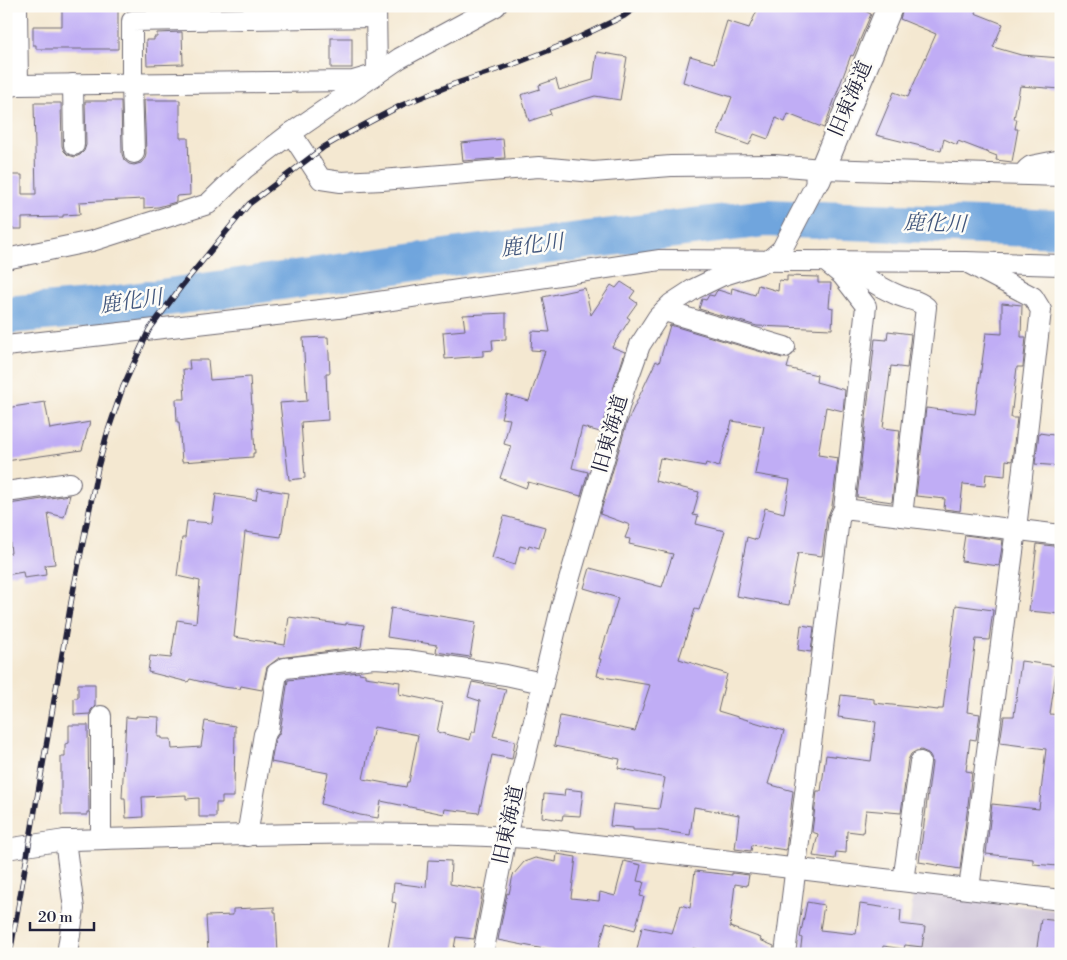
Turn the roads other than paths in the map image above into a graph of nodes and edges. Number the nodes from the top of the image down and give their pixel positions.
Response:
1 (17, 6) edge
2 (496, 6) edge
3 (890, 6) edge
4 (376, 12) edge
5 (243, 13) edge
6 (464, 15) edge
7 (376, 74) junction
8 (73, 84) junction
9 (132, 84) junction
10 (12, 86) edge
11 (291, 133) junction
12 (74, 145) dead end
13 (134, 153) dead end
14 (1061, 160) edge
15 (820, 174) junction
16 (1019, 175) junction
17 (1061, 176) edge
18 (775, 255) junction
19 (6, 259) edge
20 (833, 261) junction
21 (966, 262) junction
22 (1061, 265) edge
23 (664, 311) junction
24 (6, 346) edge
25 (785, 347) dead end
26 (70, 483) dead end
27 (6, 492) edge
28 (844, 509) junction
29 (902, 516) junction
30 (1016, 529) junction
31 (1061, 535) edge
32 (542, 683) junction
33 (101, 716) dead end
34 (920, 762) dead end
35 (247, 836) junction
36 (506, 836) junction
37 (102, 839) junction
38 (65, 840) junction
39 (6, 849) edge
40 (796, 869) junction
41 (903, 881) junction
42 (969, 889) junction
43 (1061, 900) edge
44 (67, 954) edge
45 (482, 954) edge
46 (786, 954) edge

1 - 10 street
2 - 6 street
3 - 15 street, 旧東海道
4 - 5 street
4 - 7 street
5 - 9 street
6 - 7 street
7 - 9 street
7 - 11 street
8 - 9 street
8 - 10 street
8 - 12 street
9 - 13 street
11 - 15 street
11 - 19 street
14 - 16 street
15 - 16 street
15 - 18 street, 旧東海道
16 - 17 street
18 - 20 street
18 - 23 street, 旧東海道
18 - 24 street
20 - 21 street
20 - 28 street
20 - 29 street
21 - 22 street
21 - 30 street
23 - 25 street
23 - 32 street, 旧東海道
26 - 27 street
28 - 29 street
28 - 40 street
29 - 30 street
30 - 31 street
30 - 42 street
32 - 35 street
32 - 36 street, 旧東海道
33 - 37 street
34 - 41 street
35 - 36 street
35 - 37 street
36 - 40 street
36 - 45 street, 旧東海道
37 - 38 street
38 - 39 street
38 - 44 street
40 - 41 street
40 - 46 street
41 - 42 street
42 - 43 street

